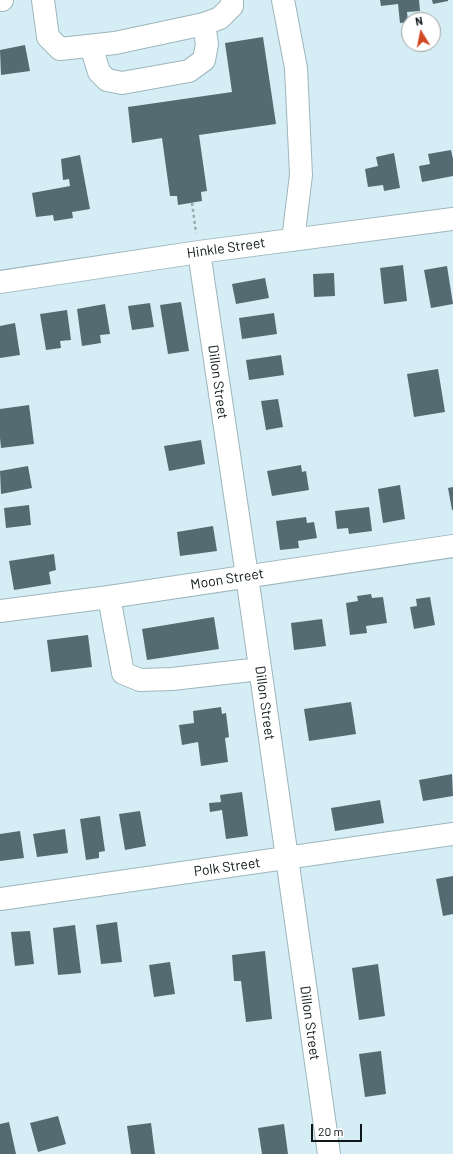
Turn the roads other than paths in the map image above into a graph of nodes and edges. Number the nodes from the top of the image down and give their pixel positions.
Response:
1 (43, 0) edge
2 (232, 0) edge
3 (283, 0) edge
4 (204, 24) junction
5 (91, 46) junction
6 (453, 220) edge
7 (293, 240) junction
8 (199, 252) junction
9 (0, 282) edge
10 (453, 546) edge
11 (247, 576) junction
12 (109, 597) junction
13 (0, 611) edge
14 (260, 669) junction
15 (453, 834) edge
16 (287, 858) junction
17 (0, 899) edge
18 (328, 1154) edge

1 - 5 street
2 - 4 street
3 - 7 street
4 - 5 street
4 - 5 street
6 - 7 street, Hinkle Street
7 - 8 street, Hinkle Street
8 - 9 street, Hinkle Street
8 - 11 street, Dillon Street
10 - 11 street, Moon Street
11 - 12 street, Moon Street
11 - 14 street, Dillon Street
12 - 13 street, Moon Street
12 - 14 street
14 - 16 street, Dillon Street
15 - 16 street, Polk Street
16 - 17 street, Polk Street
16 - 18 street, Dillon Street

